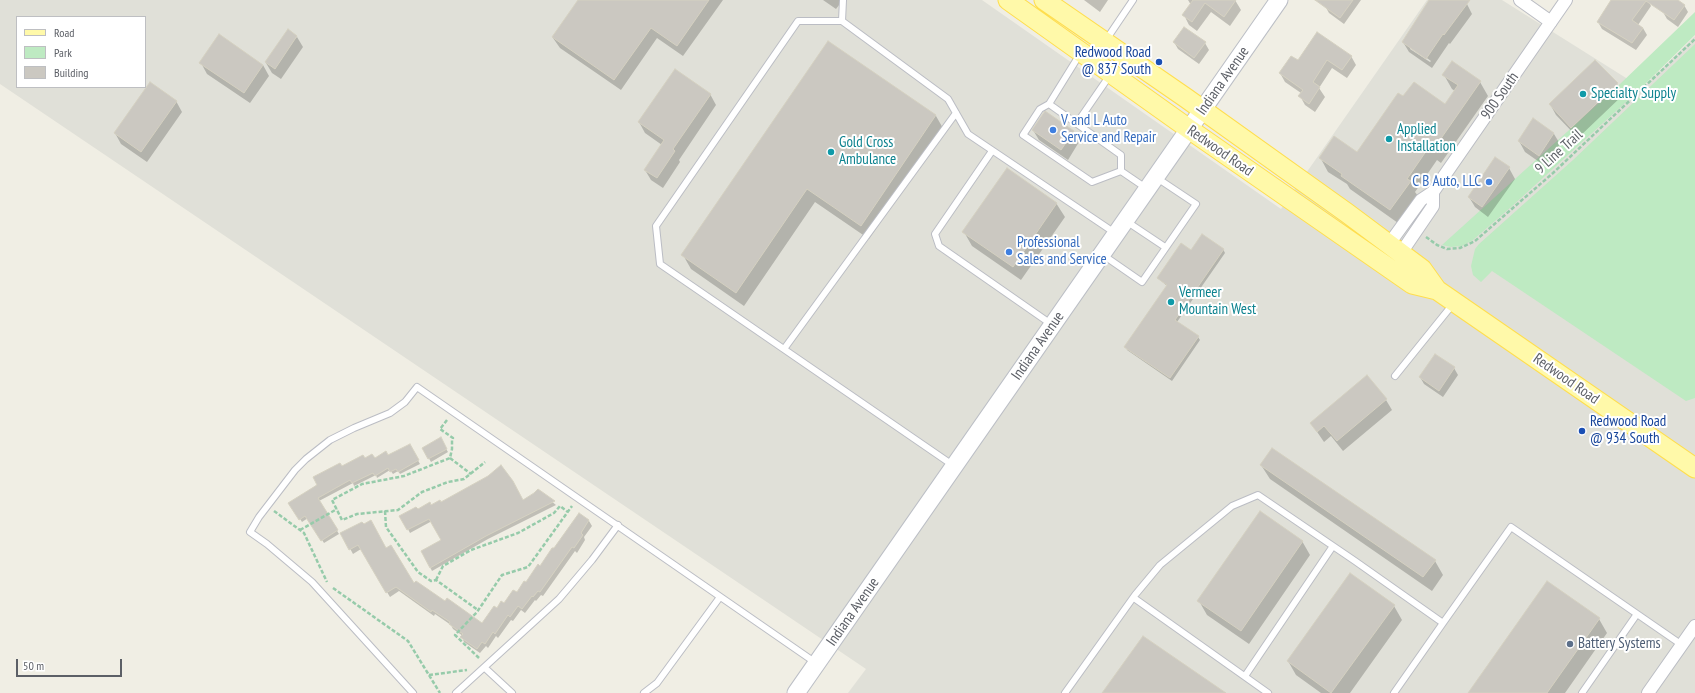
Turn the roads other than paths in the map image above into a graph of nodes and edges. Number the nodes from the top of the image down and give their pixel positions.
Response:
1 (843, 0) edge
2 (1008, 0) edge
3 (1044, 0) edge
4 (1133, 0) edge
5 (1279, 0) edge
6 (1520, 0) edge
7 (1566, 0) edge
8 (842, 22) junction
9 (1551, 22) junction
10 (1105, 42) junction
11 (1081, 52) junction
12 (1111, 74) junction
13 (1049, 104) junction
14 (1203, 110) junction
15 (956, 114) junction
16 (1076, 123) junction
17 (1189, 129) junction
18 (992, 151) junction
19 (1121, 171) junction
20 (1151, 183) junction
21 (1120, 227) junction
22 (1166, 247) junction
23 (1395, 248) junction
24 (1102, 254) junction
25 (1438, 290) junction
26 (1455, 302) junction
27 (1052, 325) junction
28 (784, 350) junction
29 (1395, 376) dead end
30 (1693, 464) edge
31 (955, 467) junction
32 (618, 525) junction
33 (1333, 546) junction
34 (720, 596) junction
35 (1134, 598) junction
36 (1637, 614) junction
37 (1443, 623) junction
38 (1695, 626) edge
39 (1682, 645) junction
40 (817, 664) junction
41 (485, 668) junction
42 (1245, 676) junction
43 (413, 693) edge
44 (456, 693) edge
45 (512, 693) edge
46 (644, 693) edge
47 (796, 693) edge
48 (1065, 693) edge
49 (1268, 693) edge
50 (1394, 693) edge
51 (1582, 693) edge
52 (1648, 693) edge

1 - 8 lane
2 - 11 main road, Redwood Road
3 - 10 main road, Redwood Road
4 - 10 lane
5 - 14 street, Indiana Avenue
6 - 9 street
7 - 9 street, 900 South
8 - 15 lane
8 - 28 lane
9 - 23 street, 900 South
10 - 14 main road, Redwood Road
11 - 12 main road, Redwood Road
11 - 13 lane
12 - 16 lane
12 - 17 main road, Redwood Road
13 - 16 lane
13 - 19 lane
14 - 17 street, Indiana Avenue
14 - 23 main road, Redwood Road
15 - 18 lane
15 - 28 lane
16 - 19 lane
17 - 20 street, Indiana Avenue
17 - 25 main road, Redwood Road
18 - 21 lane
18 - 27 lane
19 - 20 lane
20 - 21 street, Indiana Avenue
20 - 22 lane
21 - 22 lane
21 - 24 street, Indiana Avenue
22 - 24 lane
23 - 25 main road, Redwood Road
24 - 27 street, Indiana Avenue
25 - 26 main road, Redwood Road
26 - 29 lane
26 - 30 main road, Redwood Road
27 - 31 street, Indiana Avenue
28 - 31 lane
31 - 40 street, Indiana Avenue
32 - 34 lane
32 - 41 lane
32 - 43 lane
33 - 35 lane
33 - 37 lane
33 - 42 lane
34 - 40 lane
34 - 46 lane
35 - 42 lane
35 - 48 lane
36 - 37 lane
36 - 39 lane
36 - 51 lane
37 - 50 lane
38 - 39 street
39 - 52 street
40 - 47 street, Indiana Avenue
41 - 44 lane
41 - 45 lane
42 - 49 lane

